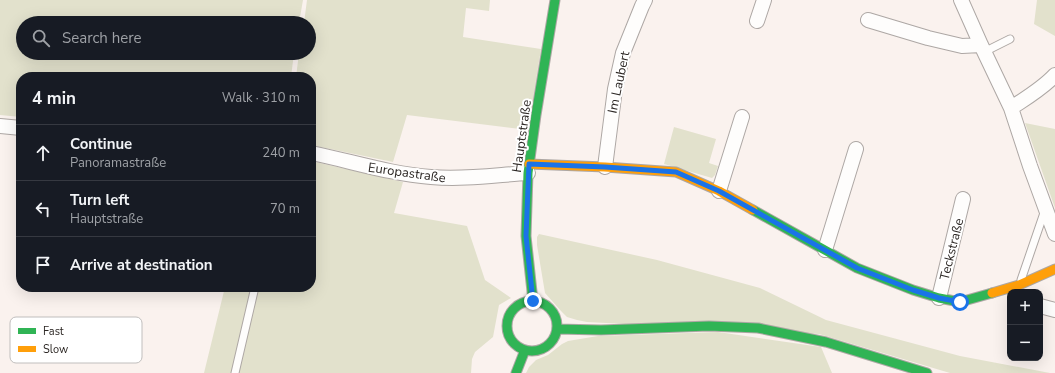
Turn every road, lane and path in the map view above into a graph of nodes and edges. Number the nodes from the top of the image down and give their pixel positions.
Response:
1 (555, 0) edge
2 (645, 0) edge
3 (764, 0) edge
4 (960, 0) edge
5 (868, 20) dead end
6 (758, 21) dead end
7 (1010, 39) dead end
8 (982, 49) junction
9 (1055, 75) edge
10 (1011, 108) junction
11 (742, 117) dead end
12 (0, 126) edge
13 (16, 128) edge
14 (856, 149) dead end
15 (316, 154) edge
16 (605, 167) junction
17 (529, 169) junction
18 (719, 191) junction
19 (963, 199) dead end
20 (1046, 208) junction
21 (1055, 234) edge
22 (825, 250) junction
23 (1055, 269) edge
24 (1019, 289) edge
25 (253, 292) edge
26 (1007, 292) edge
27 (939, 298) junction
28 (533, 301) junction
29 (1043, 307) edge
30 (1055, 310) edge
31 (557, 329) junction
32 (524, 350) junction
33 (235, 373) edge
34 (516, 373) edge
35 (927, 373) edge

1 - 17 street, Hauptstraße
2 - 16 street, Im Laubert
3 - 6 street
4 - 8 street
5 - 8 street
7 - 8 lane
8 - 10 street
9 - 10 street
10 - 20 street
11 - 18 street
12 - 13 street
14 - 22 street
15 - 17 street, Europastraße
16 - 17 street
16 - 18 street
17 - 28 street, Hauptstraße
18 - 22 street
19 - 27 street, Teckstraße
20 - 21 street
20 - 24 lane
22 - 27 street
23 - 24 street
25 - 33 lane
26 - 27 street
28 - 31 street
28 - 32 street
29 - 30 street
31 - 32 street
31 - 35 street
32 - 34 street

